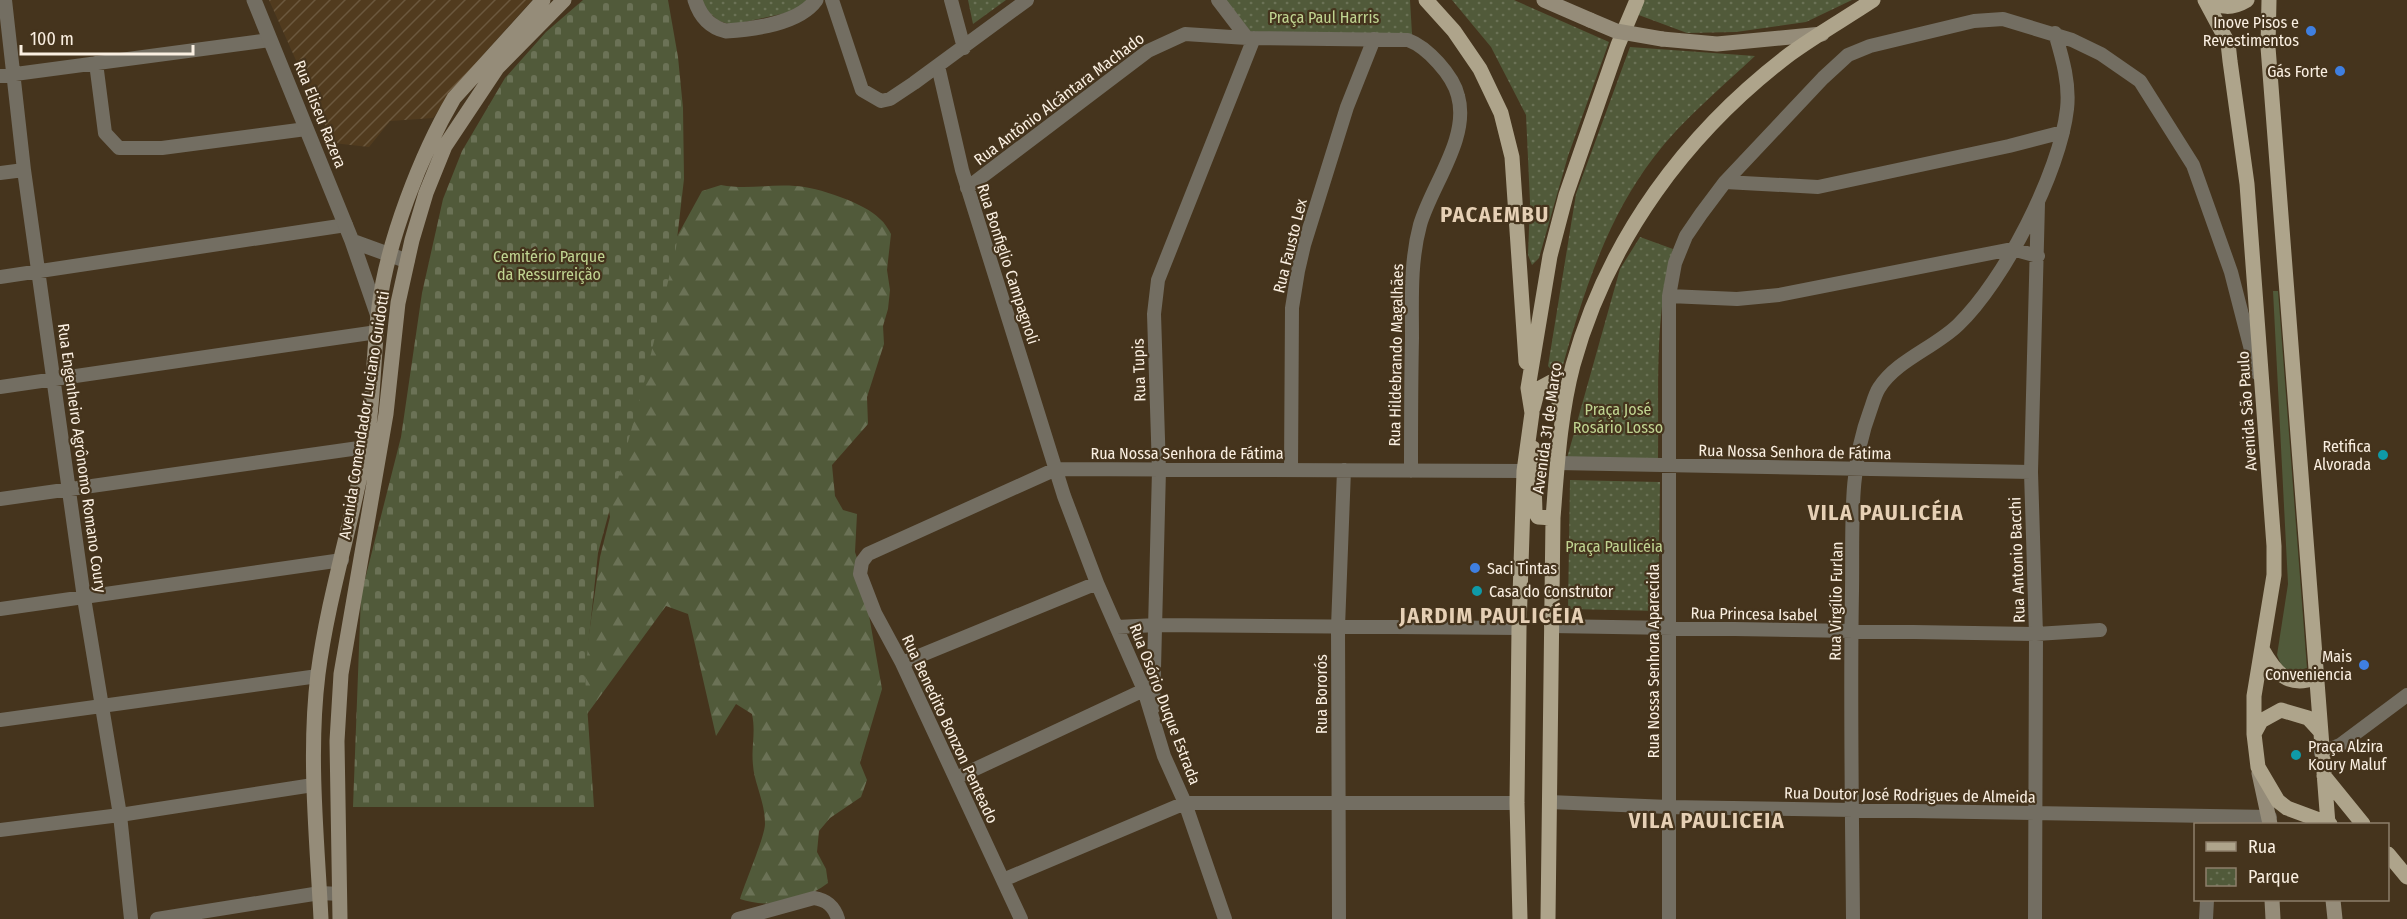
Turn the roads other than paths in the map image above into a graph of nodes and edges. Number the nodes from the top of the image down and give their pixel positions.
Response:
1 (5, 0) edge
2 (254, 0) edge
3 (543, 0) edge
4 (564, 0) edge
5 (695, 0) edge
6 (816, 0) edge
7 (832, 0) edge
8 (951, 0) edge
9 (1027, 0) edge
10 (1218, 0) edge
11 (1426, 0) edge
12 (1544, 0) edge
13 (1637, 0) edge
14 (1873, 0) edge
15 (2205, 0) edge
16 (2247, 0) edge
17 (2269, 0) edge
18 (2055, 33) junction
19 (1822, 34) junction
20 (1251, 38) junction
21 (1374, 39) junction
22 (270, 40) junction
23 (1422, 45) joint
24 (964, 48) junction
25 (96, 63) junction
26 (938, 66) junction
27 (7, 75) edge
28 (306, 129) junction
29 (2063, 132) junction
30 (24, 170) junction
31 (0, 173) edge
32 (1725, 182) junction
33 (967, 188) junction
34 (2038, 200) junction
35 (346, 225) junction
36 (352, 241) junction
37 (2012, 249) junction
38 (390, 256) junction
39 (2038, 256) junction
40 (407, 261) junction
41 (39, 272) junction
42 (0, 277) edge
43 (1669, 296) junction
44 (378, 316) junction
45 (377, 332) junction
46 (55, 380) junction
47 (0, 387) edge
48 (1528, 388) junction
49 (2264, 401) junction
50 (1532, 413) junction
51 (1530, 430) junction
52 (372, 448) junction
53 (1557, 463) junction
54 (1669, 466) junction
55 (1056, 469) junction
56 (1159, 470) junction
57 (1291, 470) junction
58 (1344, 470) junction
59 (1411, 471) junction
60 (1524, 471) junction
61 (1854, 471) junction
62 (2031, 472) junction
63 (70, 489) junction
64 (0, 499) edge
65 (1553, 518) junction
66 (868, 554) joint
67 (342, 560) junction
68 (1097, 583) junction
69 (84, 598) junction
70 (0, 609) edge
71 (1157, 625) junction
72 (1551, 626) junction
73 (1117, 627) junction
74 (1338, 627) junction
75 (1519, 628) junction
76 (1669, 630) junction
77 (2100, 630) dead end
78 (1851, 631) junction
79 (2036, 634) junction
80 (2262, 649) junction
81 (902, 663) junction
82 (318, 676) junction
83 (2315, 678) junction
84 (1144, 690) junction
85 (2407, 695) edge
86 (102, 705) junction
87 (1152, 719) junction
88 (0, 720) edge
89 (2319, 730) junction
90 (2254, 734) junction
91 (2321, 753) junction
92 (2258, 767) junction
93 (2324, 776) junction
94 (956, 778) junction
95 (314, 785) junction
96 (2326, 797) junction
97 (1185, 802) junction
98 (1549, 802) junction
99 (1517, 803) junction
100 (1337, 804) junction
101 (1669, 807) junction
102 (1852, 810) junction
103 (2294, 812) junction
104 (2035, 814) junction
105 (120, 815) junction
106 (2208, 821) edge
107 (2270, 821) edge
108 (2326, 823) edge
109 (2329, 823) edge
110 (2361, 823) edge
111 (0, 830) edge
112 (2389, 855) edge
113 (2407, 877) edge
114 (1003, 880) junction
115 (320, 894) junction
116 (340, 894) junction
117 (2206, 901) edge
118 (2272, 901) edge
119 (2333, 901) edge
120 (1221, 918) edge
121 (131, 919) edge
122 (157, 919) edge
123 (321, 919) edge
124 (339, 919) edge
125 (738, 919) edge
126 (838, 919) edge
127 (1021, 919) edge
128 (1339, 919) edge
129 (1520, 919) edge
130 (1548, 919) edge
131 (1669, 919) edge
132 (1853, 919) edge
133 (2035, 919) edge
134 (2206, 919) edge
135 (2273, 919) edge
136 (2335, 919) edge

1 - 27 street, Rua Engenheiro Agrônomo Romano Coury
2 - 22 street, Rua Eliseu Razera
3 - 38 main road, Avenida Comendador Luciano Guidotti
4 - 40 main road, Avenida Comendador Luciano Guidotti
5 - 6 street
7 - 26 street
8 - 24 street
9 - 24 street
10 - 20 street
11 - 48 main road
12 - 19 main road, bridge
13 - 48 main road, Avenida 31 de Março
14 - 19 main road
15 - 16 main road
15 - 49 main road, Avenida São Paulo
17 - 83 main road
18 - 29 street, Rua Virgílio Furlan
18 - 32 street
18 - 49 street
19 - 53 main road, Avenida 31 de Março
20 - 21 street, Rua Antônio Alcântara Machado
20 - 33 street, Rua Antônio Alcântara Machado
20 - 56 street, Rua Tupis
21 - 23 street, Rua Antônio Alcântara Machado
21 - 57 street, Rua Fausto Lex
22 - 25 street
22 - 28 street, Rua Eliseu Razera
23 - 59 street, Rua Hildebrando Magalhães
24 - 26 street
25 - 27 street
25 - 28 street
26 - 33 street, Rua Bonfiglio Campagnoli
27 - 30 street, Rua Engenheiro Agrônomo Romano Coury
28 - 35 street, Rua Eliseu Razera
29 - 32 street
29 - 34 street, Rua Virgílio Furlan
30 - 31 street
30 - 41 street, Rua Engenheiro Agrônomo Romano Coury
32 - 43 street
33 - 55 street, Rua Bonfiglio Campagnoli
34 - 37 street, Rua Virgílio Furlan
34 - 39 street, Rua Antonio Bacchi
35 - 36 street, Rua Eliseu Razera
35 - 41 street
36 - 38 street
36 - 44 street, Rua Eliseu Razera
37 - 39 street
37 - 43 street
37 - 61 street, Rua Virgílio Furlan
38 - 40 street
38 - 44 main road, Avenida Comendador Luciano Guidotti
39 - 62 street, Rua Antonio Bacchi
40 - 52 main road, Avenida Comendador Luciano Guidotti
41 - 42 street
41 - 46 street, Rua Engenheiro Agrônomo Romano Coury
43 - 54 street, Rua Nossa Senhora Aparecida
44 - 45 main road, Avenida Comendador Luciano Guidotti
45 - 46 street
45 - 52 main road, Avenida Comendador Luciano Guidotti
46 - 47 street
46 - 63 street, Rua Engenheiro Agrônomo Romano Coury
48 - 50 main road, Avenida 31 de Março
49 - 80 main road, Avenida São Paulo
50 - 51 main road, Avenida 31 de Março
50 - 53 main road
51 - 60 main road, Avenida 31 de Março
51 - 65 main road
52 - 63 street
52 - 67 main road, Avenida Comendador Luciano Guidotti
52 - 116 main road, Avenida Comendador Luciano Guidotti
53 - 54 street, Rua Nossa Senhora de Fátima
53 - 65 main road, Avenida 31 de Março
54 - 61 street, Rua Nossa Senhora de Fátima
54 - 76 street, Rua Nossa Senhora Aparecida
55 - 56 street, Rua Nossa Senhora de Fátima
55 - 66 street, Rua Nossa Senhora de Fátima
55 - 68 street, Rua Osório Duque Estrada
56 - 57 street, Rua Nossa Senhora de Fátima
56 - 71 street, Rua Tupis
57 - 58 street, Rua Nossa Senhora de Fátima
58 - 59 street, Rua Nossa Senhora de Fátima
58 - 74 street, Rua Bororós
59 - 60 street, Rua Nossa Senhora de Fátima
60 - 75 main road, Avenida 31 de Março
61 - 62 street, Rua Nossa Senhora de Fátima
61 - 78 street, Rua Virgílio Furlan
62 - 79 street, Rua Antonio Bacchi
63 - 64 street
63 - 69 street, Rua Engenheiro Agrônomo Romano Coury
65 - 72 main road, Avenida 31 de Março
66 - 81 street, Rua Benedito Bonzon Penteado
67 - 69 street
67 - 82 main road, Avenida Comendador Luciano Guidotti
68 - 73 street, Rua Osório Duque Estrada
68 - 81 street
69 - 70 street
69 - 86 street, Rua Engenheiro Agrônomo Romano Coury
71 - 73 street
71 - 74 street
71 - 87 street, Rua Tupis
72 - 76 street, Rua Princesa Isabel
72 - 98 main road, Avenida 31 de Março
73 - 84 street, Rua Osório Duque Estrada
74 - 75 street
74 - 100 street, Rua Bororós
75 - 99 main road, Avenida 31 de Março
76 - 78 street, Rua Princesa Isabel
76 - 101 street, Rua Nossa Senhora Aparecida
77 - 79 street, Rua Princesa Isabel
78 - 79 street, Rua Princesa Isabel
78 - 102 street, Rua Virgílio Furlan
79 - 104 street, Rua Antonio Bacchi
80 - 83 main road
80 - 90 main road, Avenida São Paulo
81 - 94 street, Rua Benedito Bonzon Penteado
82 - 86 street
82 - 95 main road, Avenida Comendador Luciano Guidotti
83 - 89 main road
84 - 87 street, Rua Osório Duque Estrada
84 - 94 street
85 - 91 street
86 - 88 street
86 - 105 street, Rua Engenheiro Agrônomo Romano Coury
87 - 97 street, Rua Osório Duque Estrada
89 - 90 main road
89 - 91 main road
90 - 92 main road, Avenida São Paulo
91 - 93 main road
92 - 103 main road
92 - 107 main road, Avenida São Paulo
93 - 96 main road
93 - 110 main road
94 - 114 street, Rua Benedito Bonzon Penteado
95 - 105 street
95 - 115 main road, Avenida Comendador Luciano Guidotti
96 - 103 main road
96 - 109 main road
97 - 100 street
97 - 114 street
97 - 120 street, Rua Osório Duque Estrada
98 - 101 street, Rua Doutor José Rodrigues de Almeida
98 - 130 main road, Avenida 31 de Março
99 - 100 street
99 - 129 main road, Avenida 31 de Março
100 - 128 street, Rua Bororós
101 - 102 street, Rua Doutor José Rodrigues de Almeida
101 - 131 street, Rua Nossa Senhora Aparecida
102 - 104 street, Rua Doutor José Rodrigues de Almeida
102 - 132 street, Rua Virgílio Furlan
103 - 108 main road
104 - 106 street, Rua Doutor José Rodrigues de Almeida
104 - 133 street, Rua Antonio Bacchi
105 - 111 street
105 - 121 street, Rua Engenheiro Agrônomo Romano Coury
106 - 107 street, Rua Doutor José Rodrigues de Almeida
112 - 113 main road
114 - 127 street, Rua Benedito Bonzon Penteado
115 - 116 street
115 - 122 street
115 - 123 main road, Avenida Comendador Luciano Guidotti
116 - 124 main road, Avenida Comendador Luciano Guidotti
117 - 134 street
118 - 135 main road
119 - 136 main road
125 - 126 street

